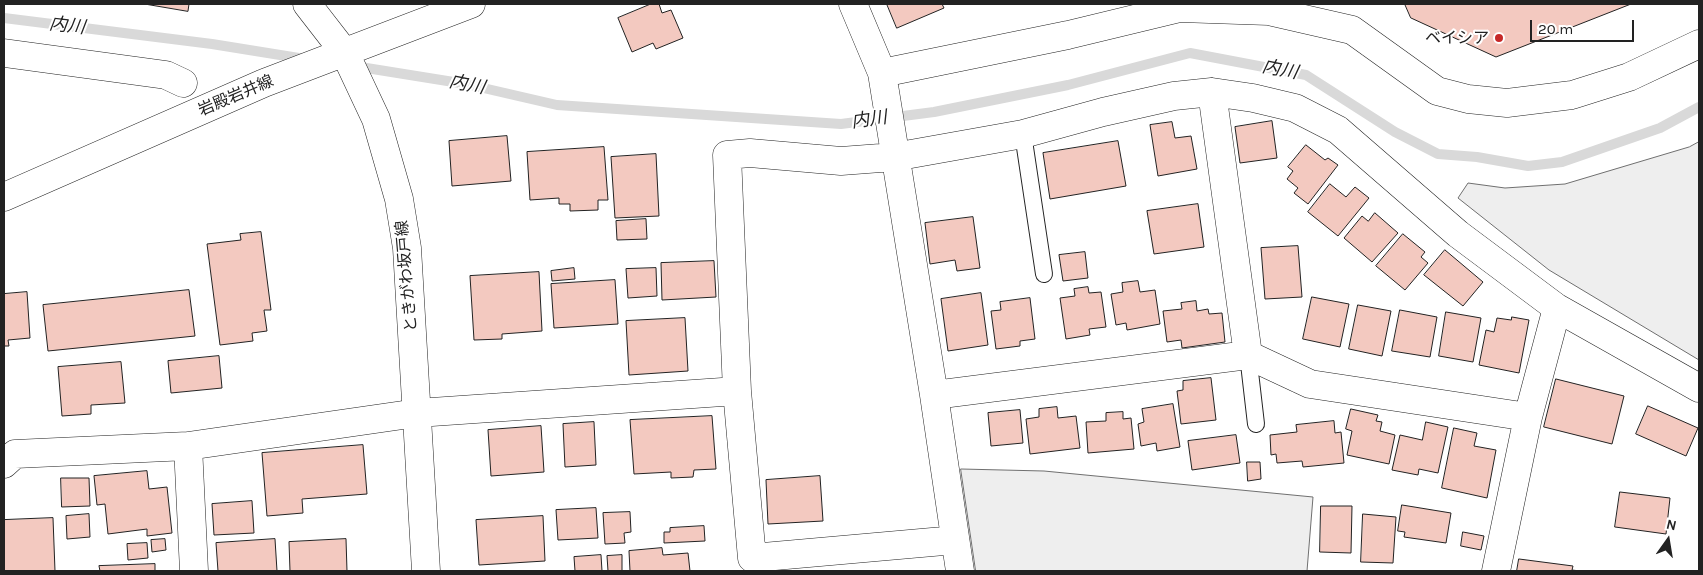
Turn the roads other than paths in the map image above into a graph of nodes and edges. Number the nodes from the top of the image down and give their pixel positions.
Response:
1 (307, 4) edge
2 (471, 4) edge
3 (853, 4) edge
4 (1699, 44) edge
5 (346, 52) junction
6 (4, 53) edge
7 (882, 73) junction
8 (183, 83) dead end
9 (1212, 92) junction
10 (1022, 134) junction
11 (894, 157) junction
12 (4, 197) edge
13 (1044, 274) dead end
14 (1557, 308) junction
15 (1248, 355) junction
16 (1699, 388) edge
17 (737, 391) junction
18 (934, 395) junction
19 (417, 413) junction
20 (1528, 417) junction
21 (1256, 424) dead end
22 (188, 446) junction
23 (4, 464) edge
24 (955, 540) junction
25 (194, 571) edge
26 (426, 571) edge
27 (960, 571) edge
28 (1496, 571) edge

1 - 5 street, ときがわ坂戸線
2 - 5 street, 岩殿岩井線
3 - 7 street
4 - 7 street
5 - 12 street, 岩殿岩井線
5 - 19 street, ときがわ坂戸線
6 - 8 street
7 - 11 street
9 - 10 street
9 - 14 street
9 - 15 street
10 - 11 street
10 - 13 lane
11 - 17 street
11 - 18 street
14 - 16 street
14 - 20 street
15 - 18 street
15 - 20 street
15 - 21 lane
17 - 19 street
17 - 24 street
18 - 24 street
19 - 22 street
19 - 26 street, ときがわ坂戸線
20 - 28 street
22 - 23 street
22 - 25 street
24 - 27 street

